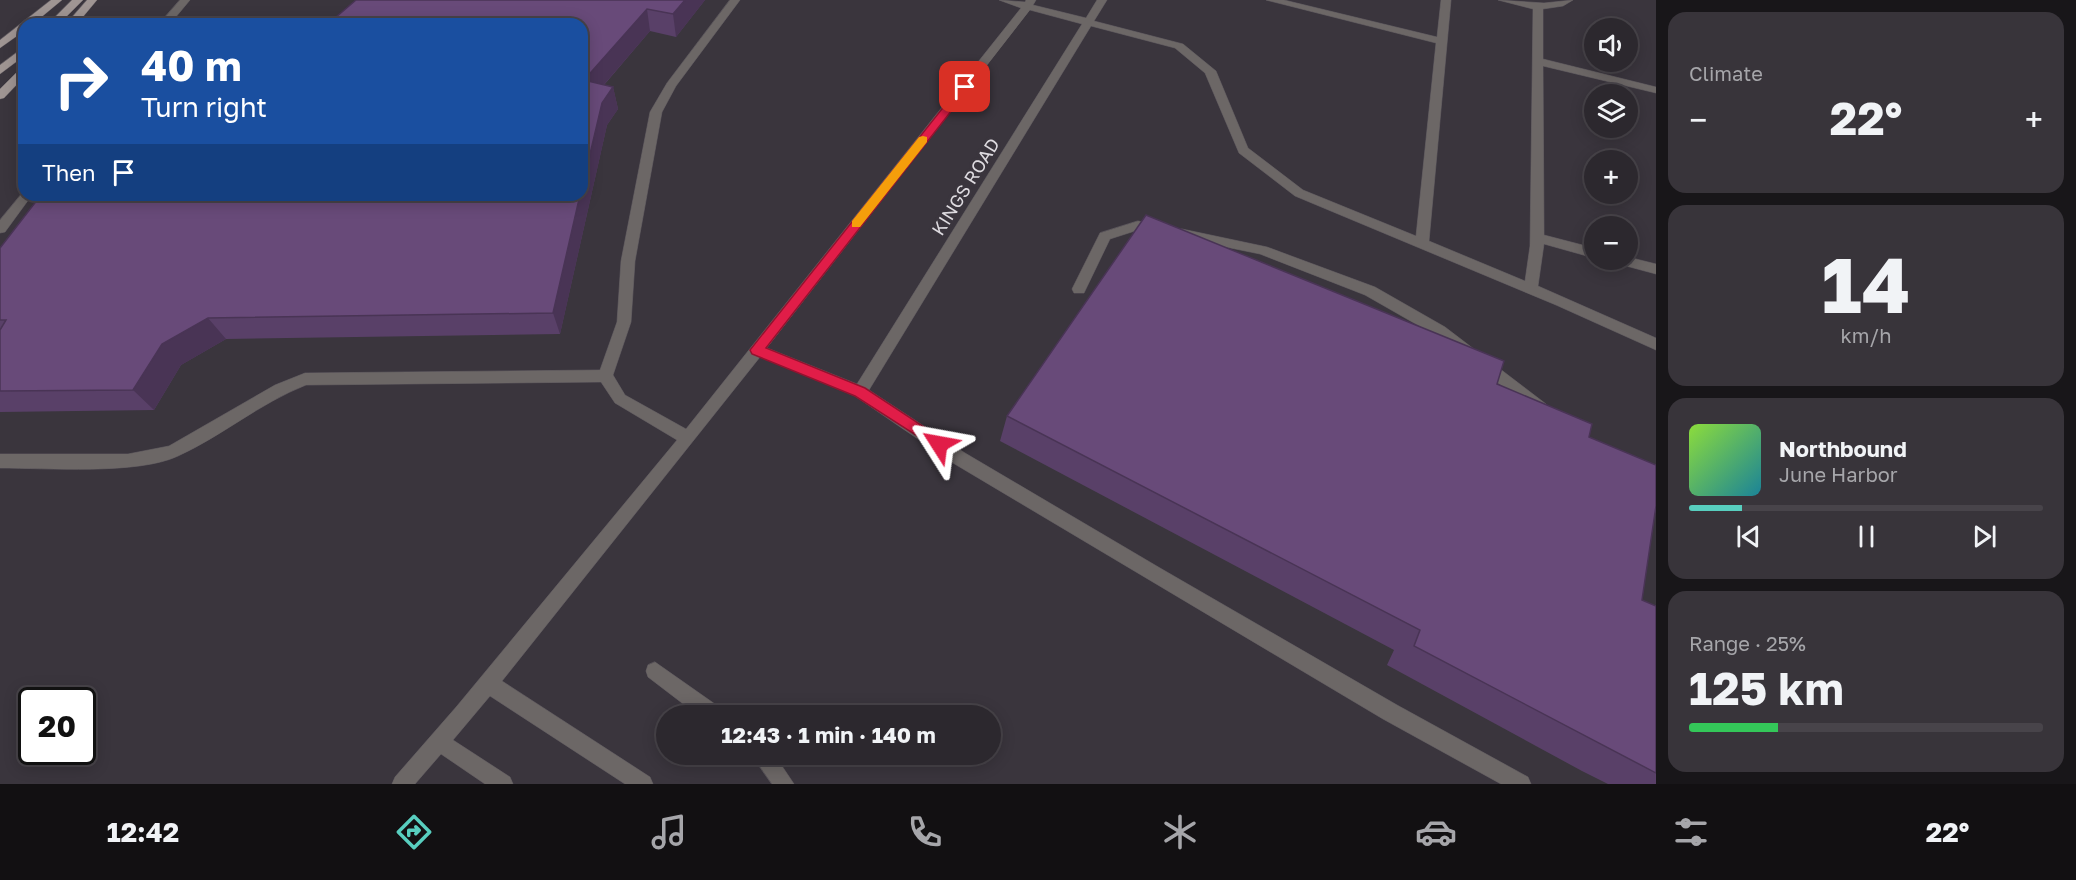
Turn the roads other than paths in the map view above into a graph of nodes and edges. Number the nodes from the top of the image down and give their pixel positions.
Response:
1 (57, 0) edge
2 (78, 0) edge
3 (92, 0) edge
4 (185, 0) edge
5 (735, 0) edge
6 (1004, 0) edge
7 (1102, 0) edge
8 (1271, 0) edge
9 (1446, 0) edge
10 (1503, 0) edge
11 (1568, 0) edge
12 (1029, 3) edge
13 (1538, 7) junction
14 (34, 18) edge
15 (59, 18) edge
16 (76, 18) edge
17 (169, 18) edge
18 (1089, 22) junction
19 (18, 31) edge
20 (1442, 41) junction
21 (0, 45) edge
22 (18, 55) edge
23 (1538, 61) junction
24 (0, 71) edge
25 (18, 77) edge
26 (1656, 90) edge
27 (0, 96) edge
28 (22, 201) edge
29 (0, 230) edge
30 (1537, 238) junction
31 (1422, 243) junction
32 (1584, 250) edge
33 (1638, 264) edge
34 (1656, 269) edge
35 (1079, 289) dead end
36 (1531, 289) junction
37 (1656, 344) edge
38 (757, 350) junction
39 (606, 376) junction
40 (860, 392) junction
41 (1554, 418) edge
42 (688, 438) junction
43 (0, 461) edge
44 (655, 671) dead end
45 (489, 684) junction
46 (700, 705) edge
47 (439, 742) junction
48 (769, 765) edge
49 (402, 784) edge
50 (503, 784) edge
51 (643, 784) edge
52 (784, 784) edge
53 (1521, 784) edge

1 - 14 main road
2 - 15 main road
3 - 16 main road
4 - 17 street
5 - 39 street
6 - 12 street
7 - 18 street, KINGS ROAD
8 - 20 street
9 - 20 street
10 - 13 street
11 - 13 street
12 - 18 street
12 - 38 street
13 - 23 street
18 - 31 street
18 - 40 street, KINGS ROAD
19 - 21 main road
20 - 31 street
22 - 24 main road
23 - 26 street
23 - 30 street
25 - 27 main road
28 - 29 street
30 - 32 street
30 - 36 street
31 - 36 street
33 - 34 street
35 - 41 street
36 - 37 street
38 - 40 street
38 - 42 street
39 - 42 street
39 - 43 street
40 - 53 street
42 - 45 street
44 - 46 street
45 - 47 street
45 - 51 street
47 - 49 street
47 - 50 street
48 - 52 street

